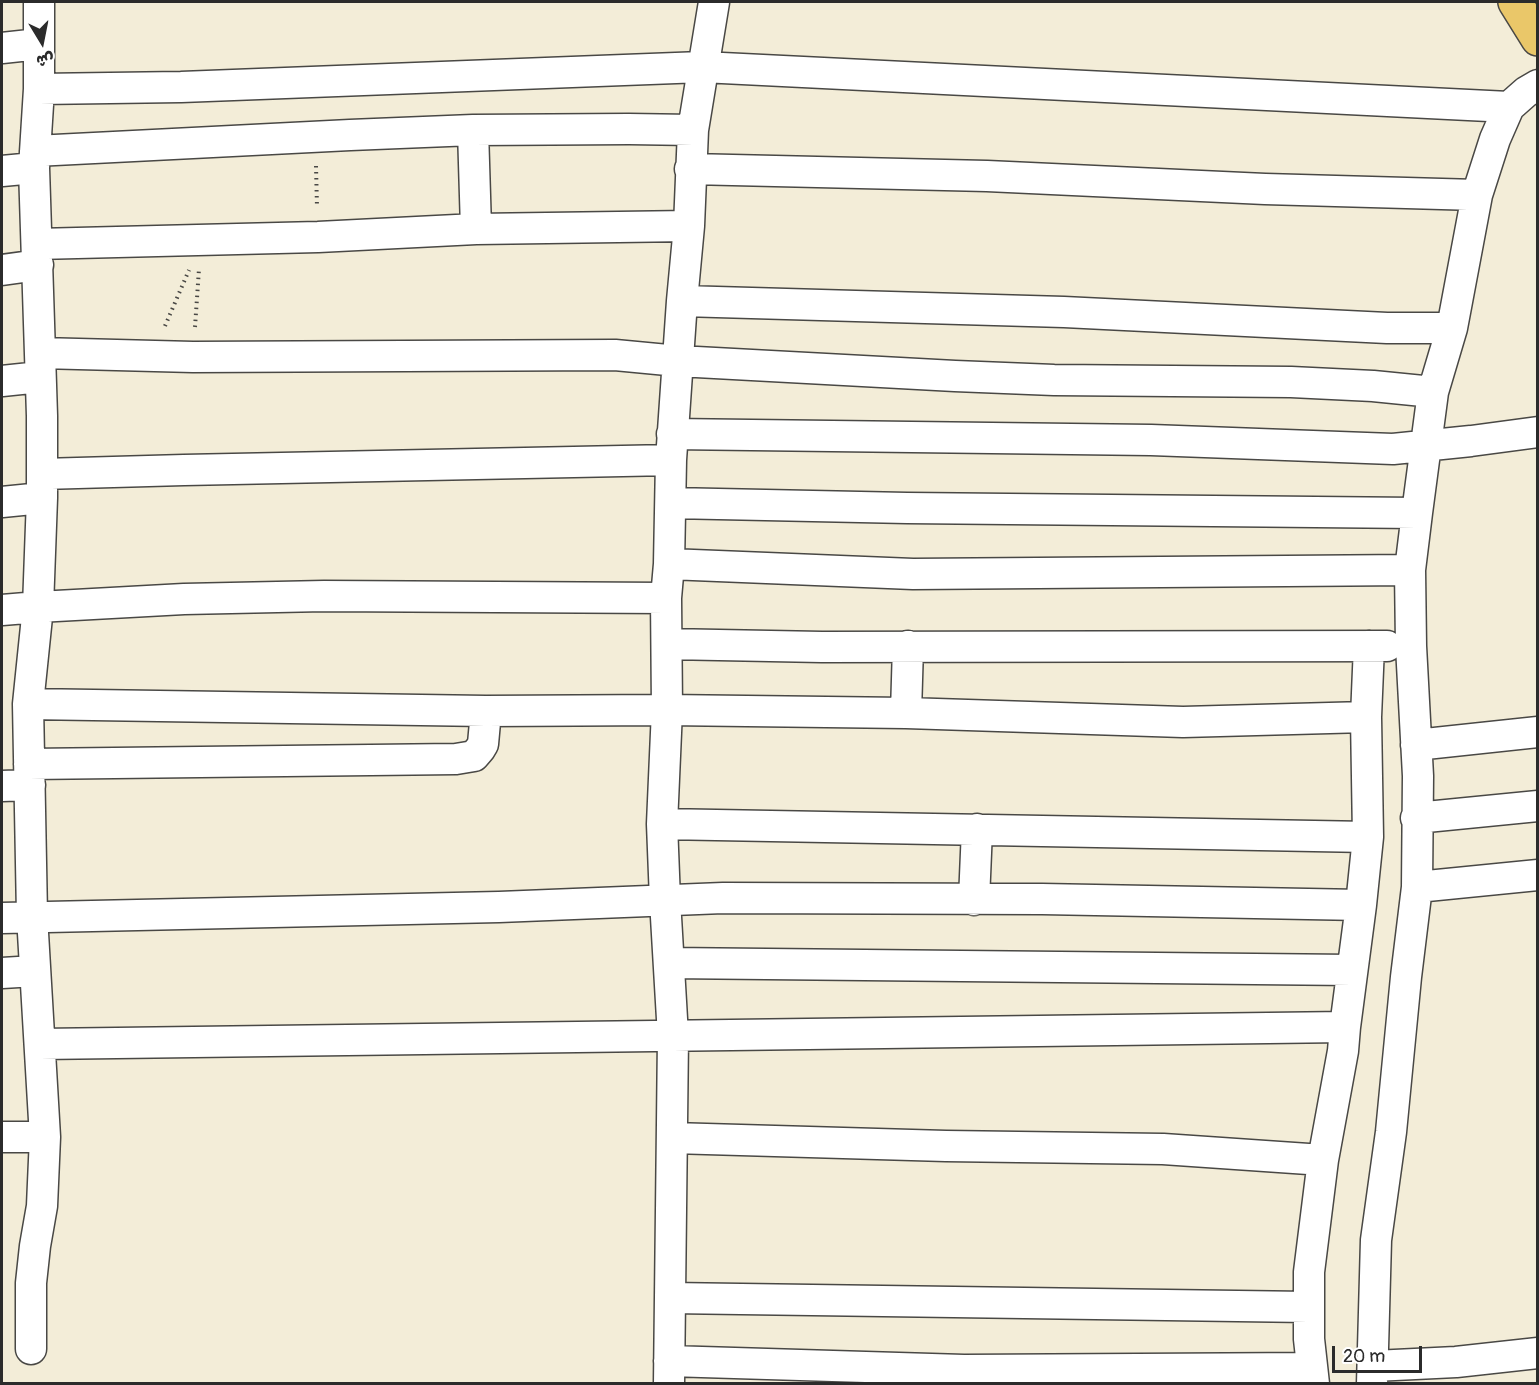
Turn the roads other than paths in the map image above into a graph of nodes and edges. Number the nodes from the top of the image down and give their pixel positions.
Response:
1 (39, 2) edge
2 (714, 2) edge
3 (1515, 2) edge
4 (1538, 39) edge
5 (39, 44) junction
6 (2, 48) edge
7 (702, 67) junction
8 (1538, 86) edge
9 (39, 89) junction
10 (1509, 107) junction
11 (473, 130) junction
12 (693, 130) junction
13 (35, 160) junction
14 (690, 169) junction
15 (2, 171) edge
16 (1477, 195) junction
17 (689, 226) junction
18 (476, 229) junction
19 (37, 254) junction
20 (2, 270) edge
21 (682, 302) junction
22 (1452, 328) junction
23 (678, 361) junction
24 (40, 365) junction
25 (2, 381) edge
26 (1433, 392) junction
27 (1538, 432) edge
28 (1426, 446) junction
29 (671, 447) junction
30 (42, 486) junction
31 (2, 502) edge
32 (671, 503) junction
33 (1418, 513) junction
34 (669, 564) junction
35 (1410, 570) junction
36 (666, 598) junction
37 (38, 607) junction
38 (2, 610) edge
39 (667, 644) junction
40 (908, 646) junction
41 (1369, 646) junction
42 (1411, 646) junction
43 (28, 704) junction
44 (667, 710) junction
45 (486, 711) junction
46 (906, 713) junction
47 (1366, 717) junction
48 (1538, 732) edge
49 (1416, 745) junction
50 (20, 778) edge
51 (1538, 806) edge
52 (1416, 818) junction
53 (662, 824) junction
54 (977, 829) junction
55 (1368, 837) junction
56 (1538, 875) edge
57 (1417, 887) junction
58 (665, 900) junction
59 (974, 900) junction
60 (1361, 904) junction
61 (32, 916) junction
62 (2, 918) edge
63 (669, 963) junction
64 (1352, 970) junction
65 (35, 971) junction
66 (2, 973) edge
67 (1345, 1027) junction
68 (673, 1036) junction
69 (40, 1044) junction
70 (2, 1137) edge
71 (45, 1137) junction
72 (672, 1138) junction
73 (1323, 1160) junction
74 (670, 1298) junction
75 (1308, 1307) junction
76 (31, 1349) dead end
77 (1538, 1353) edge
78 (669, 1372) edge
79 (1373, 1375) edge
80 (1313, 1376) edge

1 - 5 street
2 - 7 street
3 - 4 main road
5 - 6 street
5 - 9 street
7 - 9 street
7 - 10 street
7 - 12 street
8 - 10 street
9 - 13 street
10 - 16 street
11 - 12 street
11 - 13 street
11 - 18 street
12 - 14 street
13 - 15 street
13 - 19 street
14 - 16 street
14 - 17 street
16 - 22 street
17 - 18 street
17 - 21 street
18 - 19 street
19 - 20 street
19 - 24 street
21 - 22 street
21 - 23 street
22 - 26 street
23 - 24 street
23 - 26 street
23 - 29 street
24 - 25 street
24 - 30 street
26 - 28 street
27 - 28 street
28 - 29 street
28 - 33 street
29 - 30 street
29 - 32 street
30 - 31 street
30 - 37 street
32 - 33 street
32 - 34 street
33 - 35 street
34 - 35 street
34 - 36 street
35 - 42 street
36 - 37 street
36 - 39 street
37 - 38 street
37 - 43 street
39 - 40 street
39 - 44 street
40 - 41 street
40 - 46 street
41 - 42 street
41 - 47 street
42 - 49 street
43 - 45 street
43 - 50 street
44 - 45 street
44 - 46 street
44 - 53 street
45 - 50 street
46 - 47 street
47 - 55 street
48 - 49 street
49 - 52 street
50 - 61 street
51 - 52 street
52 - 57 street
53 - 54 street
53 - 58 street
54 - 55 street
54 - 59 street
55 - 60 street
56 - 57 street
57 - 79 street
58 - 59 street
58 - 61 street
58 - 63 street
59 - 60 street
60 - 64 street
61 - 62 street
61 - 65 street
63 - 64 street
63 - 68 street
64 - 67 street
65 - 66 street
65 - 69 street
67 - 68 street
67 - 73 street
68 - 69 street
68 - 72 street
69 - 71 street
70 - 71 street
71 - 76 street
72 - 73 street
72 - 74 street
73 - 75 street
74 - 75 street
74 - 78 street
75 - 80 street
77 - 79 street
78 - 80 street

